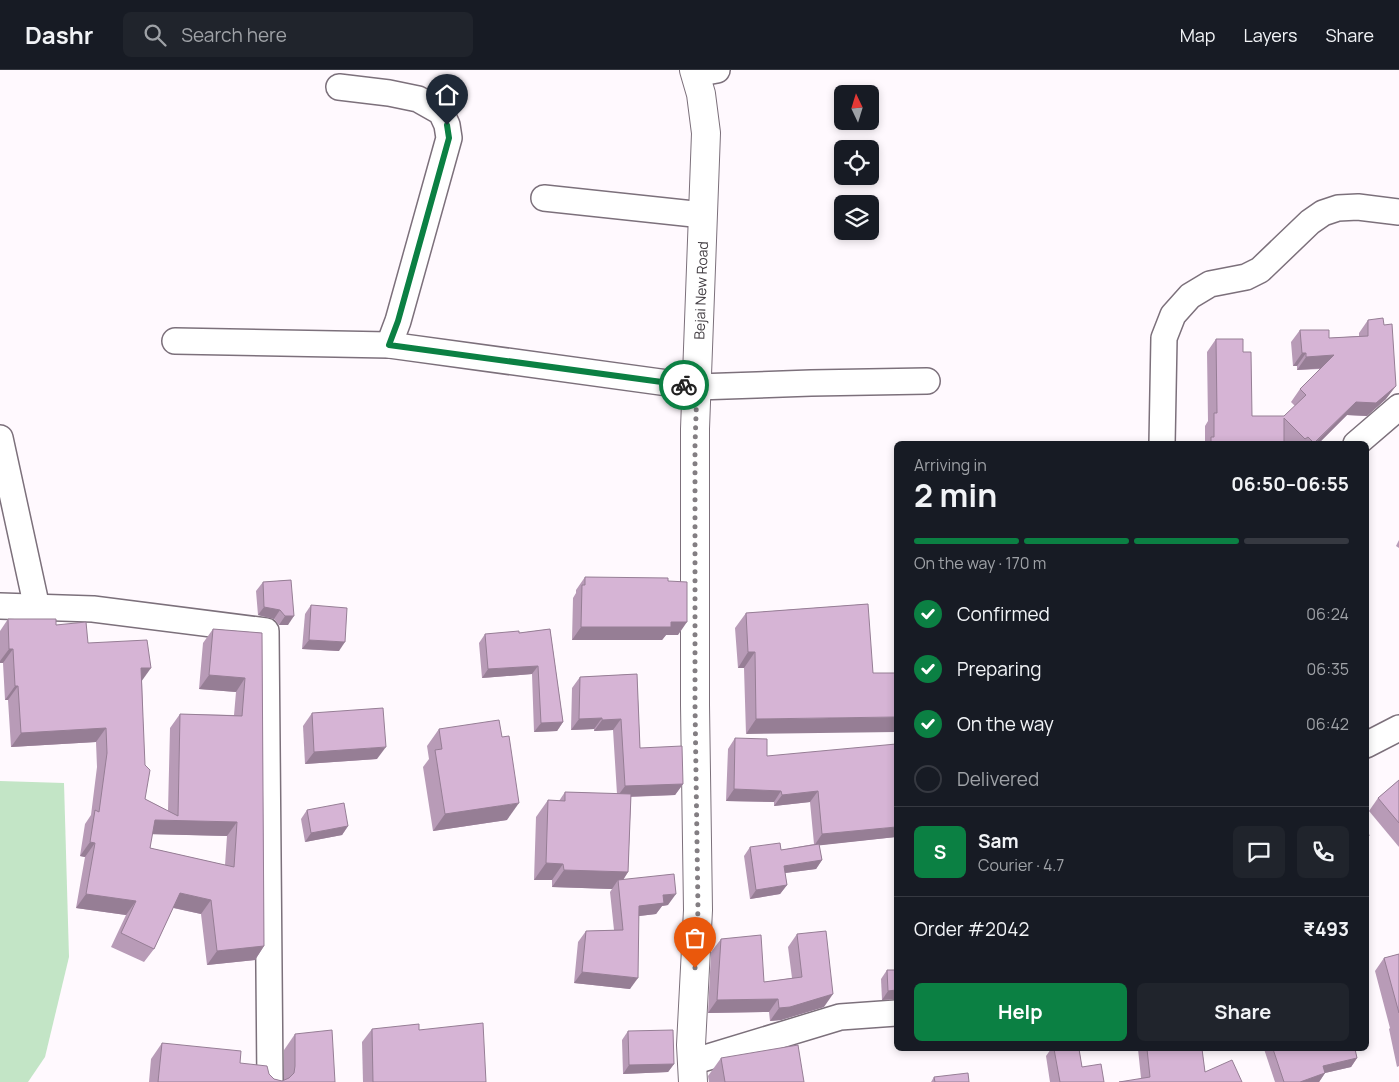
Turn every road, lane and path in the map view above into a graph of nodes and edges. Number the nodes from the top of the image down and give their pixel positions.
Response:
1 (702, 71) edge
2 (339, 87) dead end
3 (544, 198) dead end
4 (1399, 212) edge
5 (703, 215) junction
6 (175, 341) dead end
7 (389, 345) junction
8 (927, 381) dead end
9 (697, 387) junction
10 (1399, 407) edge
11 (0, 438) edge
12 (1162, 441) edge
13 (1359, 441) edge
14 (0, 606) edge
15 (37, 608) junction
16 (1399, 728) edge
17 (1369, 743) edge
18 (894, 1013) edge
19 (693, 1072) edge
20 (270, 1082) edge

1 - 5 street, Bejai New Road
2 - 7 street
3 - 5 street
4 - 12 street
5 - 9 street, Bejai New Road
6 - 7 street
7 - 9 street
8 - 9 street
9 - 19 street, Bejai New Road
10 - 13 street
11 - 15 street
14 - 15 street
15 - 20 street
16 - 17 street
18 - 19 street

